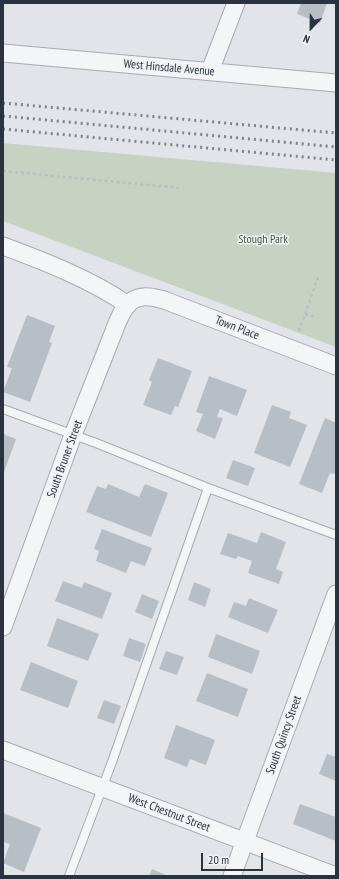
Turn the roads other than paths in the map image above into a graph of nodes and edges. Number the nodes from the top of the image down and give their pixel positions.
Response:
1 (236, 3) edge
2 (3, 53) edge
3 (210, 72) junction
4 (336, 83) edge
5 (3, 246) edge
6 (133, 301) junction
7 (336, 366) edge
8 (3, 409) edge
9 (73, 435) junction
10 (208, 488) junction
11 (336, 535) edge
12 (336, 594) edge
13 (3, 627) edge
14 (3, 750) edge
15 (102, 788) junction
16 (245, 842) junction
17 (69, 876) edge
18 (232, 876) edge
19 (336, 876) edge

1 - 3 street
2 - 3 street, West Hinsdale Avenue
3 - 4 street, West Hinsdale Avenue
5 - 6 street
6 - 7 street, Town Place
6 - 9 street, South Bruner Street
8 - 9 lane
9 - 10 lane
9 - 13 street, South Bruner Street
10 - 11 lane
10 - 15 lane
12 - 16 street, South Quincy Street
14 - 15 street, West Chestnut Street
15 - 16 street, West Chestnut Street
15 - 17 lane
16 - 18 street, South Quincy Street
16 - 19 street, West Chestnut Street

